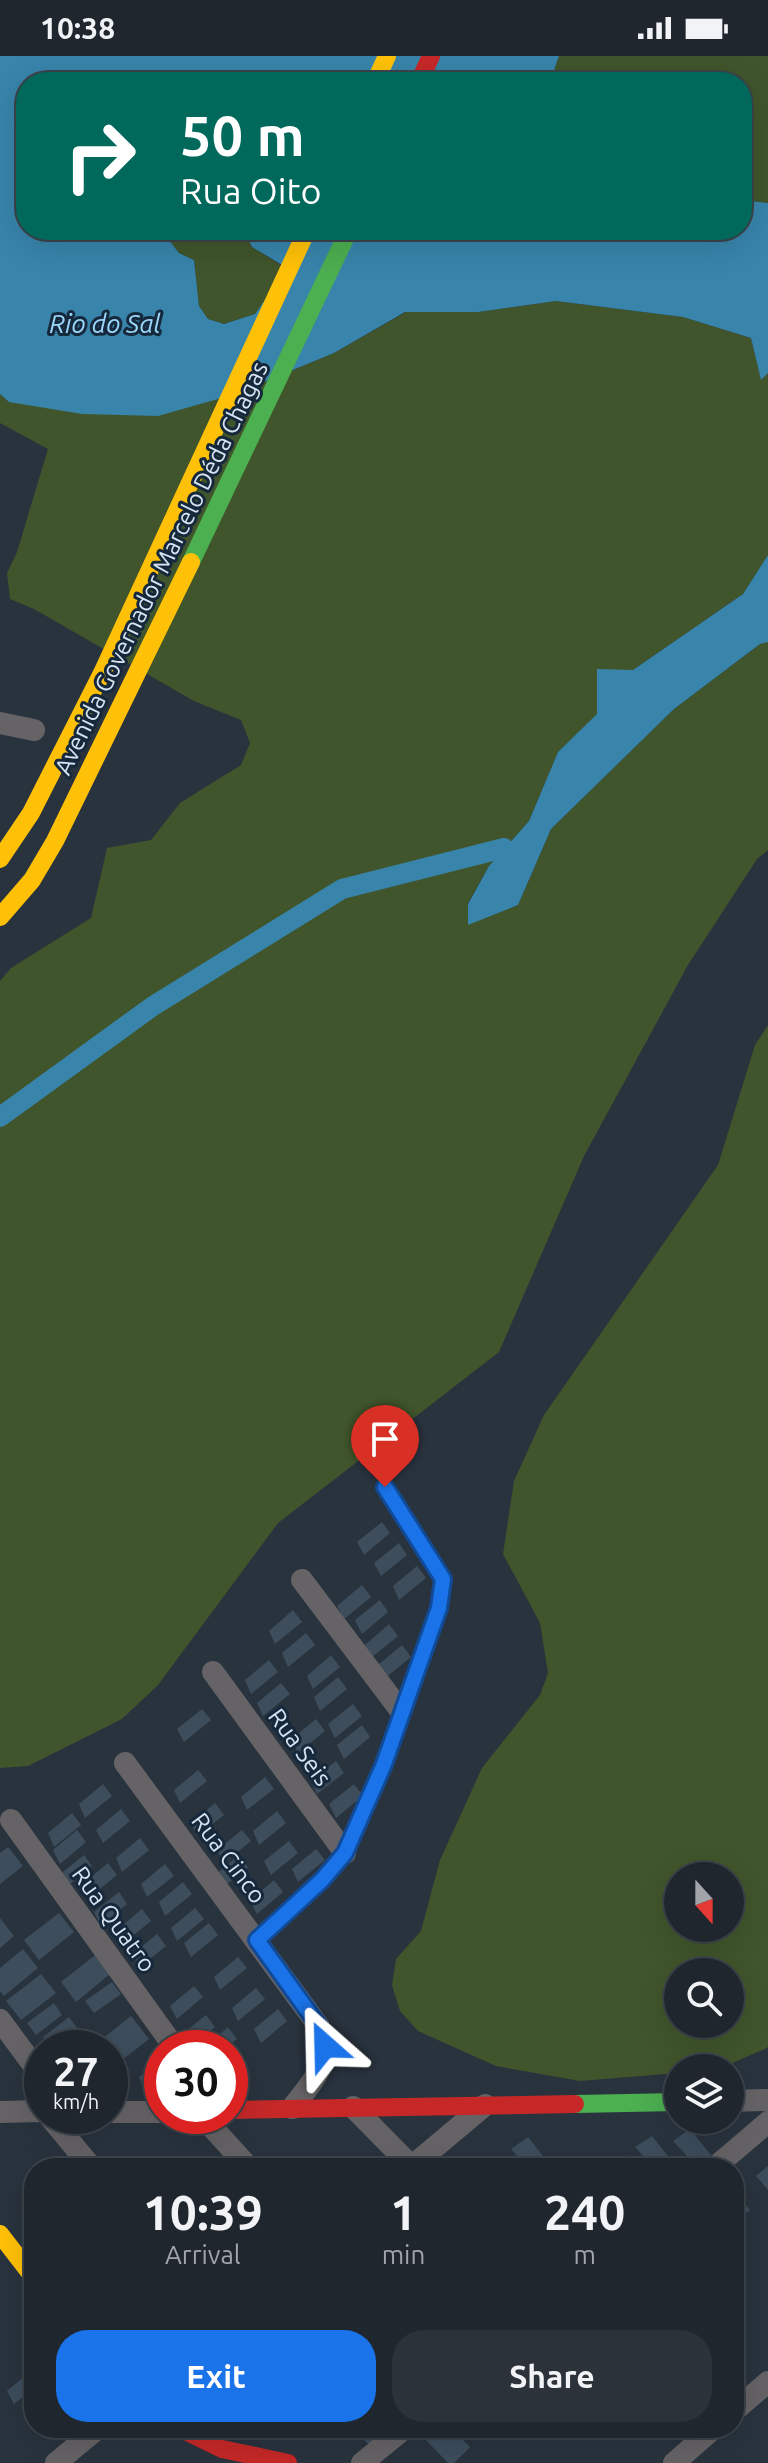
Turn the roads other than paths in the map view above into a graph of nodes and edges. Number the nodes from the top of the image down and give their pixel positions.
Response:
1 (302, 240) edge
2 (344, 240) edge
3 (0, 723) edge
4 (34, 730) dead end
5 (0, 859) edge
6 (0, 917) edge
7 (385, 1487) dead end
8 (302, 1580) dead end
9 (213, 1672) dead end
10 (400, 1710) junction
11 (125, 1763) dead end
12 (11, 1820) dead end
13 (345, 1853) junction
14 (257, 1940) junction
15 (0, 2020) edge
16 (162, 2030) edge
17 (24, 2053) edge
18 (768, 2100) edge
19 (744, 2101) edge
20 (664, 2102) edge
21 (485, 2105) junction
22 (353, 2107) junction
23 (292, 2108) junction
24 (248, 2109) edge
25 (24, 2111) edge
26 (0, 2112) edge
27 (768, 2122) edge
28 (64, 2134) edge
29 (218, 2134) edge
30 (84, 2158) edge
31 (240, 2158) edge
32 (402, 2158) edge
33 (422, 2158) edge
34 (726, 2158) edge
35 (0, 2234) edge
36 (24, 2265) edge
37 (768, 2382) edge
38 (744, 2402) edge
39 (86, 2438) edge
40 (199, 2438) edge
41 (393, 2438) edge
42 (703, 2438) edge
43 (56, 2463) edge
44 (288, 2463) edge
45 (362, 2463) edge
46 (674, 2463) edge

1 - 5 main road, Avenida Governador Marcelo Déda Chagas
2 - 6 main road, Avenida Governador Marcelo Déda Chagas
3 - 4 street
7 - 10 main road
8 - 10 street
9 - 13 street, Rua Seis
10 - 13 main road
11 - 14 street, Rua Cinco
12 - 16 street, Rua Quatro
13 - 14 main road
14 - 23 street, Rua Cinco
15 - 17 street
18 - 19 street
20 - 21 main road
21 - 22 main road
21 - 33 street
22 - 23 main road
22 - 32 street
23 - 24 main road
25 - 26 street
27 - 34 street
28 - 30 street
29 - 31 street
35 - 36 main road
37 - 38 street
39 - 43 street
40 - 44 main road
41 - 45 street
42 - 46 street

